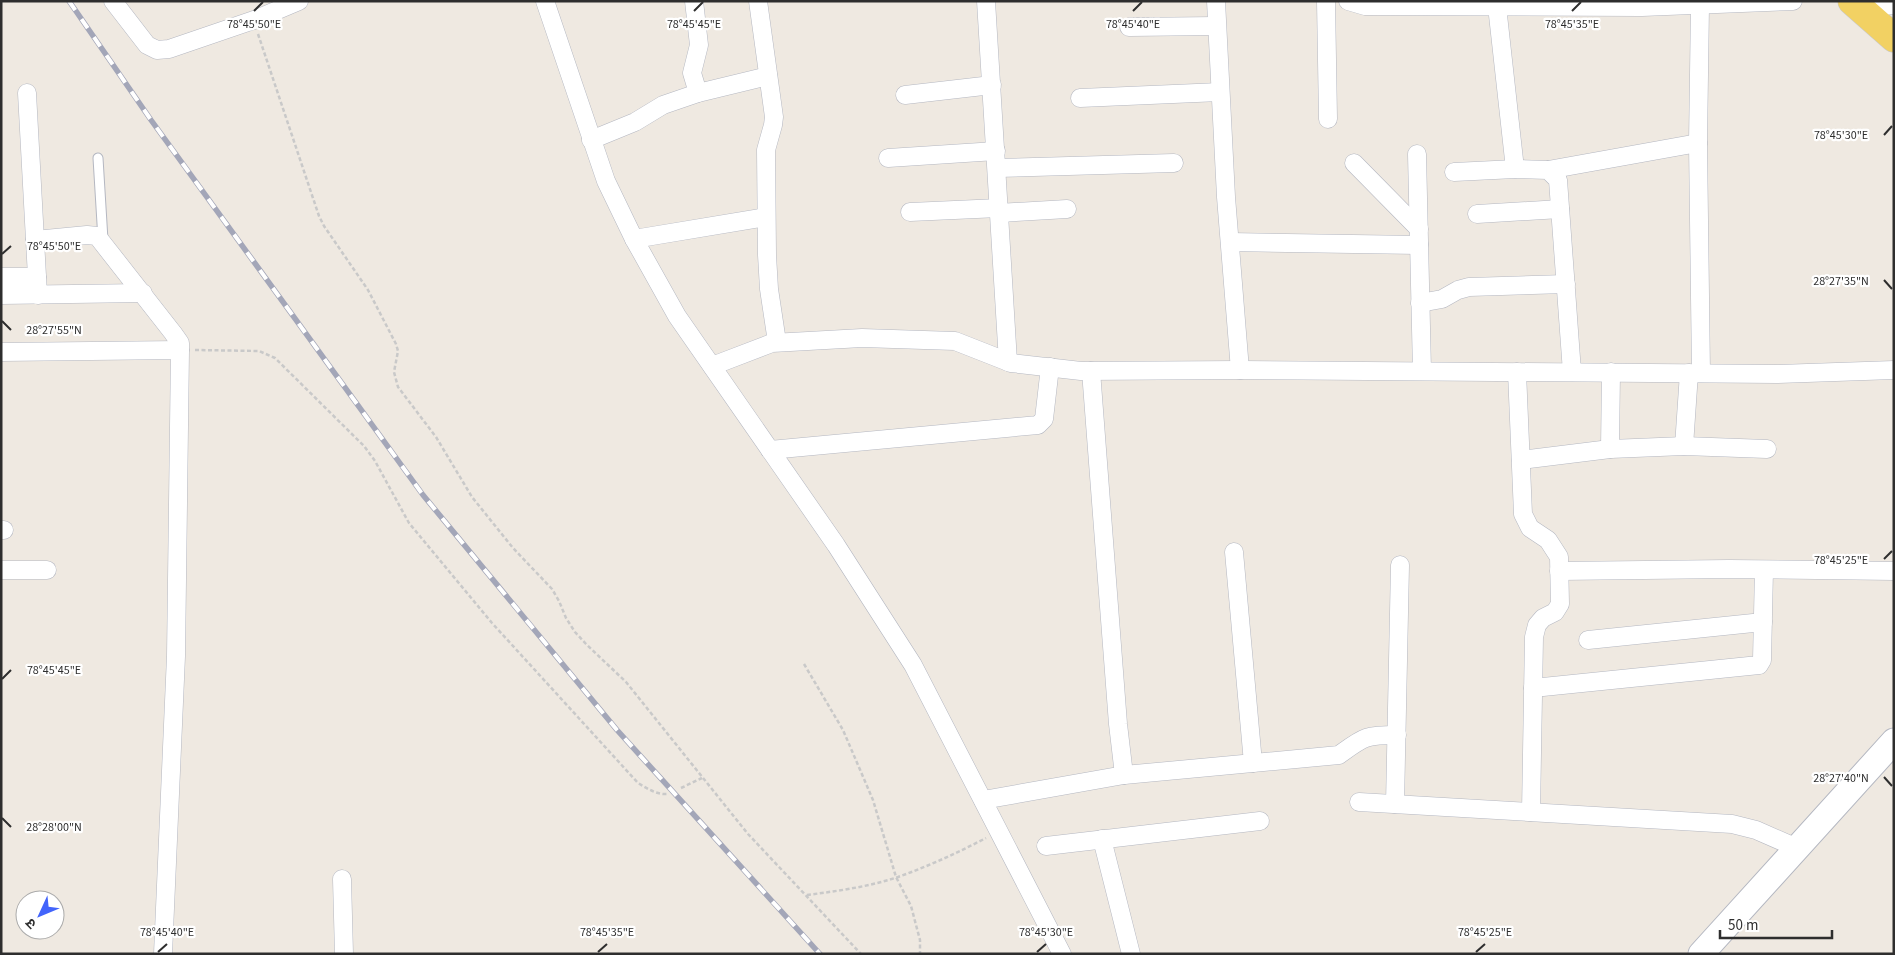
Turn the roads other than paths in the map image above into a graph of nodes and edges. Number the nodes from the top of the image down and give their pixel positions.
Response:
1 (113, 1) edge
2 (299, 1) edge
3 (545, 1) edge
4 (694, 1) edge
5 (758, 1) edge
6 (986, 1) edge
7 (1216, 1) edge
8 (1326, 1) edge
9 (1793, 1) edge
10 (1352, 2) edge
11 (1700, 5) junction
12 (1855, 5) edge
13 (1894, 5) edge
14 (1497, 6) junction
15 (1216, 26) junction
16 (1129, 28) dead end
17 (1894, 38) edge
18 (768, 76) junction
19 (992, 86) junction
20 (1220, 92) junction
21 (27, 93) dead end
22 (698, 93) junction
23 (905, 95) dead end
24 (1080, 98) dead end
25 (1328, 119) dead end
26 (591, 140) junction
27 (1698, 143) junction
28 (1416, 154) dead end
29 (98, 158) dead end
30 (888, 158) dead end
31 (997, 160) junction
32 (1174, 163) dead end
33 (1354, 163) dead end
34 (1515, 169) junction
35 (1548, 170) junction
36 (1454, 172) dead end
37 (1067, 209) dead end
38 (999, 210) junction
39 (1560, 210) junction
40 (910, 212) dead end
41 (1477, 214) dead end
42 (766, 216) junction
43 (1419, 237) junction
44 (634, 239) junction
45 (35, 240) junction
46 (1230, 242) junction
47 (104, 243) junction
48 (1, 276) edge
49 (37, 277) junction
50 (1566, 284) junction
51 (143, 293) junction
52 (1, 295) edge
53 (38, 295) junction
54 (1420, 303) junction
55 (777, 342) junction
56 (180, 350) junction
57 (1, 352) edge
58 (1008, 362) junction
59 (712, 366) junction
60 (1050, 368) junction
61 (1240, 370) junction
62 (1894, 370) edge
63 (1422, 371) junction
64 (1091, 372) junction
65 (1517, 372) junction
66 (1572, 372) junction
67 (1611, 372) junction
68 (1695, 373) junction
69 (1684, 446) junction
70 (1610, 449) junction
71 (1767, 449) dead end
72 (770, 450) junction
73 (1521, 460) junction
74 (1234, 552) dead end
75 (1400, 565) dead end
76 (1, 570) edge
77 (46, 570) dead end
78 (1764, 570) junction
79 (1559, 571) junction
80 (1894, 571) edge
81 (1763, 622) junction
82 (1588, 640) dead end
83 (1533, 688) junction
84 (1397, 735) junction
85 (1894, 741) edge
86 (1253, 763) junction
87 (1124, 775) junction
88 (983, 800) junction
89 (1359, 802) dead end
90 (1395, 804) junction
91 (1531, 812) junction
92 (1260, 821) dead end
93 (1102, 839) junction
94 (1046, 846) dead end
95 (1797, 848) junction
96 (342, 879) dead end
97 (163, 954) edge
98 (344, 954) edge
99 (1062, 954) edge
100 (1131, 954) edge
101 (1701, 954) edge

1 - 2 street
3 - 26 street
4 - 22 street
5 - 18 street
6 - 19 street
7 - 15 street
8 - 25 street
9 - 11 street
10 - 14 street
11 - 14 street
11 - 27 street
12 - 13 street
12 - 17 main road
14 - 34 street
15 - 16 street
15 - 20 street
18 - 22 street
18 - 42 street
19 - 23 street
19 - 31 street
20 - 24 street
20 - 46 street
21 - 45 street
22 - 26 street
26 - 44 street
27 - 35 street
27 - 68 street
28 - 43 street
29 - 47 lane
30 - 31 street
31 - 32 street
31 - 38 street
33 - 43 street
34 - 35 street
34 - 36 street
35 - 39 street
37 - 38 street
38 - 40 street
38 - 58 street
39 - 41 street
39 - 50 street
42 - 44 street
42 - 55 street
43 - 46 street
43 - 54 street
44 - 59 street
45 - 47 street
45 - 49 street
46 - 61 street
47 - 51 street
48 - 49 street
49 - 53 street
50 - 54 street
50 - 66 street
51 - 53 street
51 - 56 street
52 - 53 street
54 - 63 street
55 - 58 street
55 - 59 street
56 - 57 street
56 - 97 street
58 - 60 street
59 - 72 street
60 - 64 street
60 - 72 street
61 - 63 street
61 - 64 street
62 - 68 street
63 - 65 street
64 - 87 street
65 - 66 street
65 - 73 street
66 - 67 street
67 - 68 street
67 - 70 street
68 - 69 street
69 - 70 street
69 - 71 street
70 - 73 street
72 - 88 street
73 - 79 street
74 - 86 street
75 - 84 street
76 - 77 street
78 - 79 street
78 - 80 street
78 - 81 street
79 - 83 street
81 - 82 street
81 - 83 street
83 - 91 street
84 - 86 street
84 - 90 street
85 - 95 main road
86 - 87 street
87 - 88 street
88 - 99 street
89 - 90 street
90 - 91 street
91 - 95 street
92 - 93 street
93 - 94 street
93 - 100 street
95 - 101 main road
96 - 98 street

